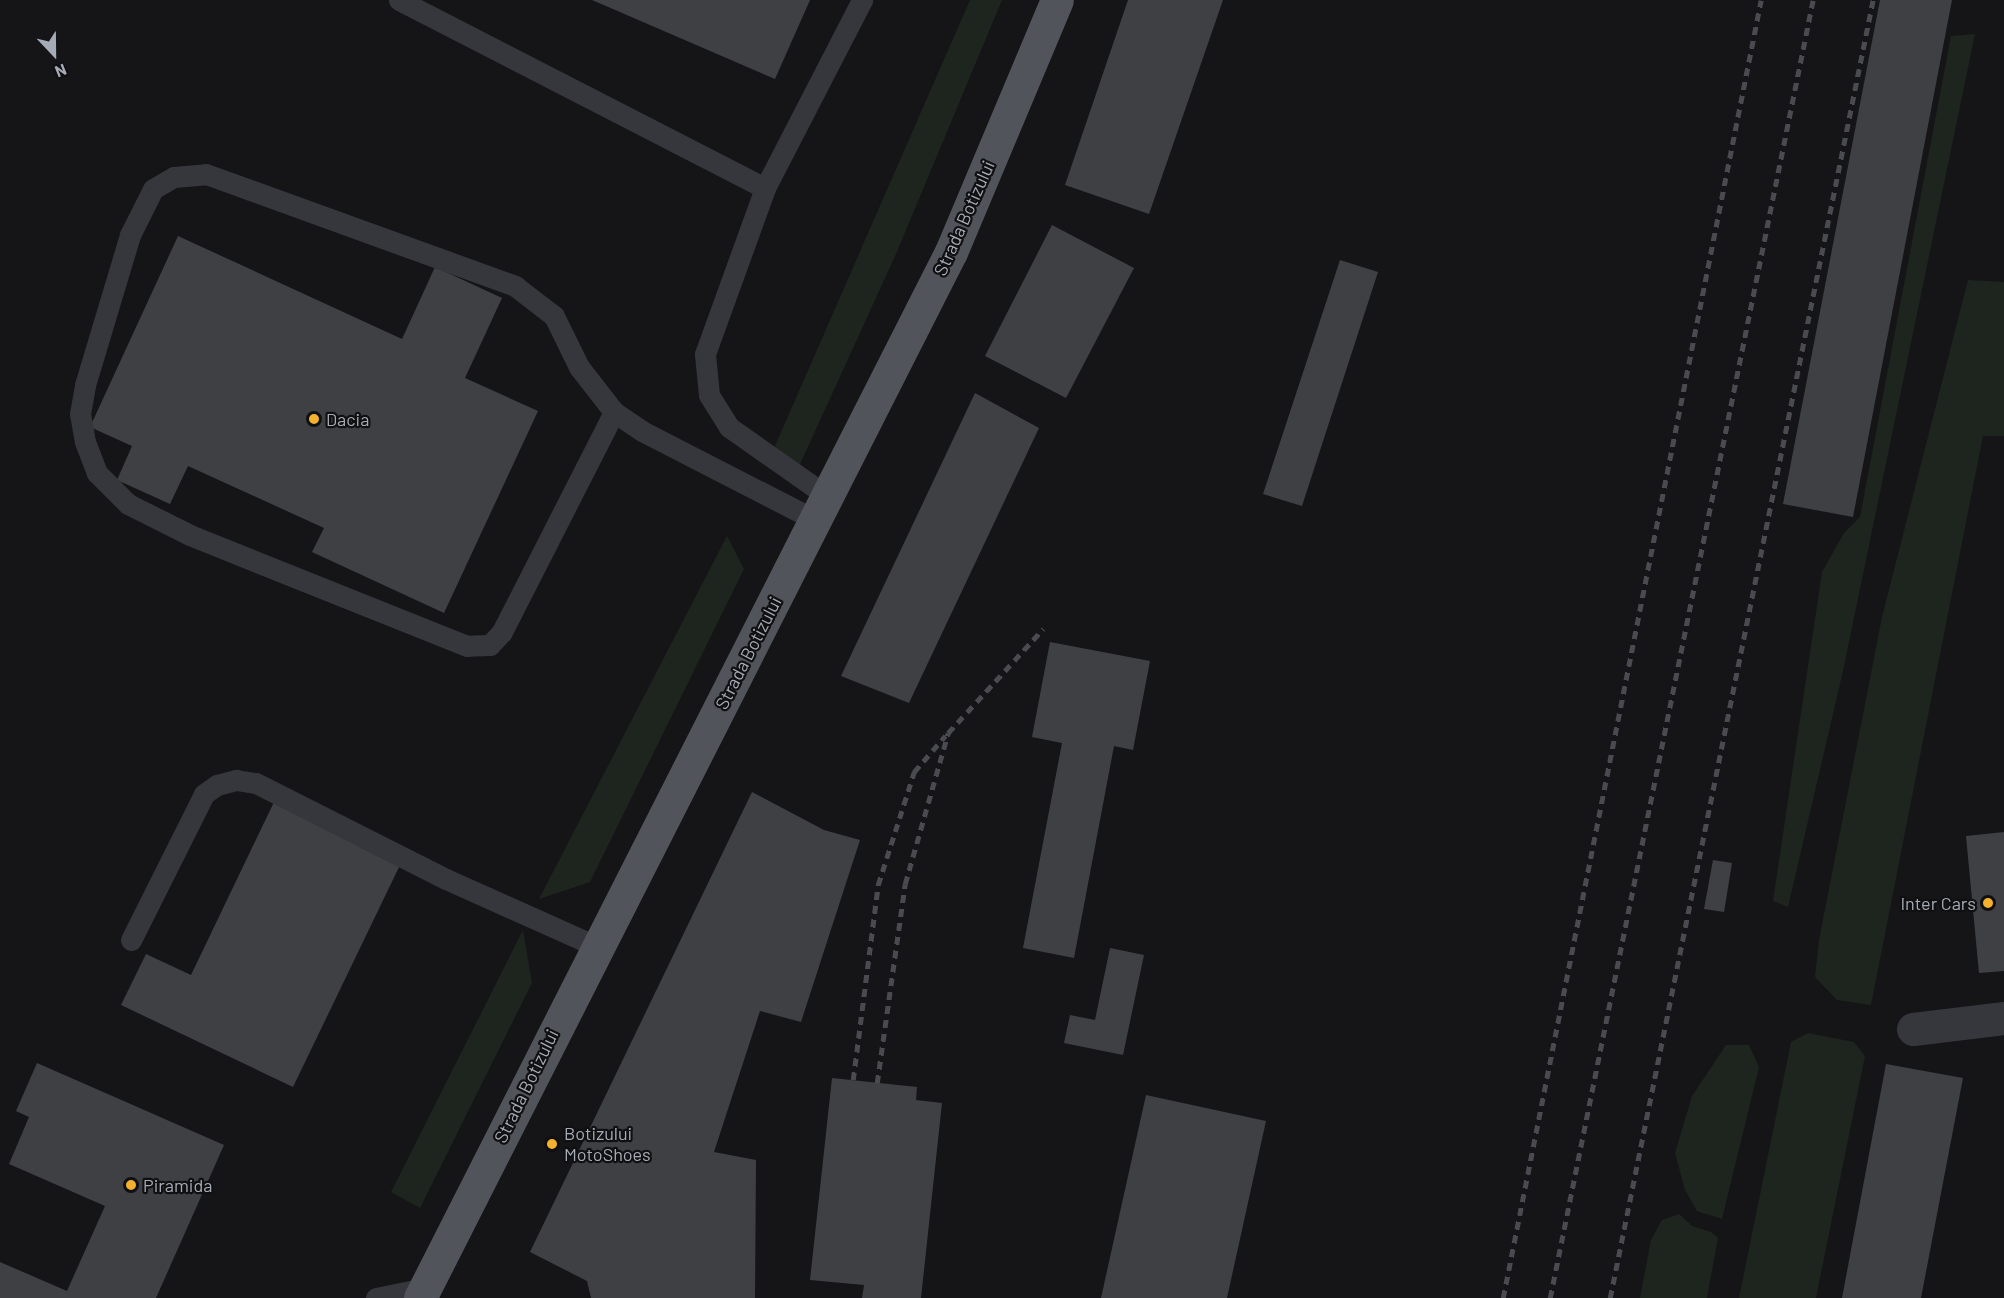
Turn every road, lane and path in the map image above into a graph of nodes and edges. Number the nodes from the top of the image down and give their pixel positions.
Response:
1 (399, 0) edge
2 (862, 0) edge
3 (1057, 0) edge
4 (765, 189) junction
5 (614, 412) junction
6 (821, 508) junction
7 (131, 940) dead end
8 (596, 946) junction
9 (2004, 1018) edge
10 (1913, 1029) dead end
11 (423, 1293) edge
12 (376, 1298) edge

1 - 4 lane
2 - 4 lane
3 - 6 main road, Strada Botizului
4 - 6 lane
5 - 5 lane
5 - 6 lane
6 - 8 main road, Strada Botizului
7 - 8 lane
8 - 11 main road, Strada Botizului
9 - 10 street
11 - 12 lane

